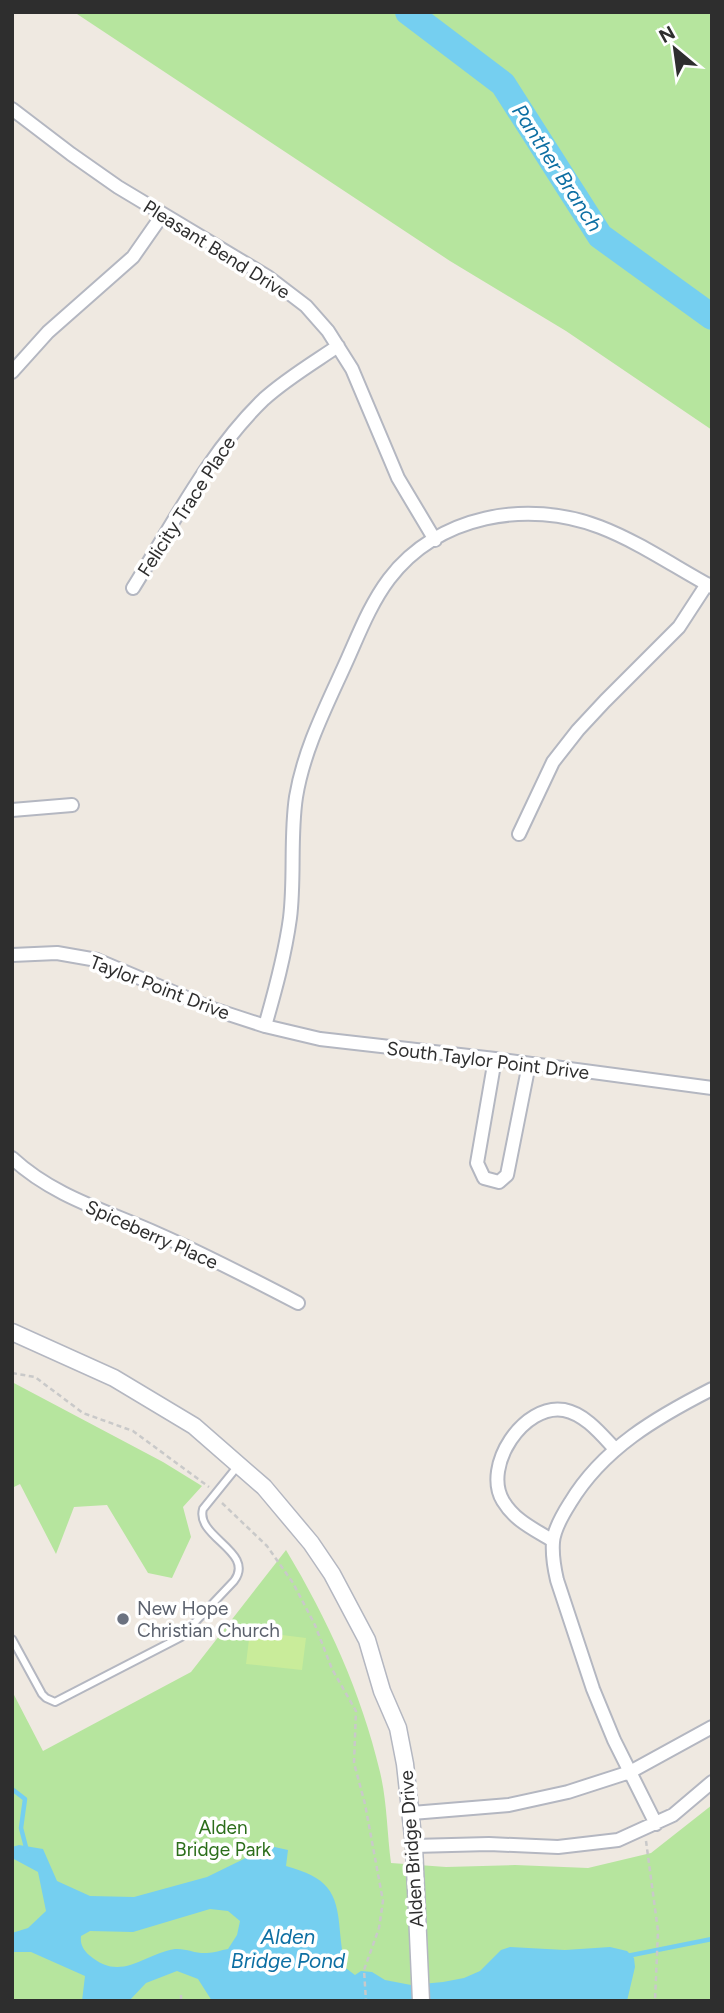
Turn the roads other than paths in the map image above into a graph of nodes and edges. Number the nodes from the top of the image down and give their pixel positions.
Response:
1 (12, 109) edge
2 (163, 214) junction
3 (338, 346) junction
4 (12, 372) edge
5 (435, 540) junction
6 (710, 586) edge
7 (133, 589) dead end
8 (72, 805) dead end
9 (12, 810) edge
10 (519, 834) dead end
11 (12, 955) edge
12 (265, 1027) junction
13 (495, 1059) junction
14 (529, 1064) junction
15 (712, 1088) edge
16 (12, 1158) edge
17 (298, 1303) dead end
18 (12, 1332) edge
19 (712, 1389) edge
20 (615, 1449) junction
21 (238, 1465) junction
22 (553, 1541) junction
23 (12, 1639) edge
24 (712, 1727) edge
25 (629, 1772) junction
26 (712, 1782) edge
27 (412, 1813) junction
28 (656, 1824) junction
29 (414, 1846) junction
30 (421, 2001) edge

1 - 2 street, Pleasant Bend Drive
2 - 3 street, Pleasant Bend Drive
2 - 4 street
3 - 5 street, Pleasant Bend Drive
3 - 7 street, Felicity Trace Place
5 - 6 street
5 - 12 street
6 - 10 street
8 - 9 street
11 - 12 street, Taylor Point Drive
12 - 13 street, South Taylor Point Drive
13 - 14 street, South Taylor Point Drive
13 - 14 street
14 - 15 street, South Taylor Point Drive
16 - 17 street, Spiceberry Place
18 - 21 street, Alden Bridge Drive
19 - 20 street
20 - 22 street
20 - 22 street
21 - 23 lane
21 - 27 street, Alden Bridge Drive
22 - 25 street
24 - 25 street
25 - 27 street
25 - 28 street
26 - 28 street
27 - 29 street, Alden Bridge Drive
28 - 29 street
29 - 30 street, Alden Bridge Drive

